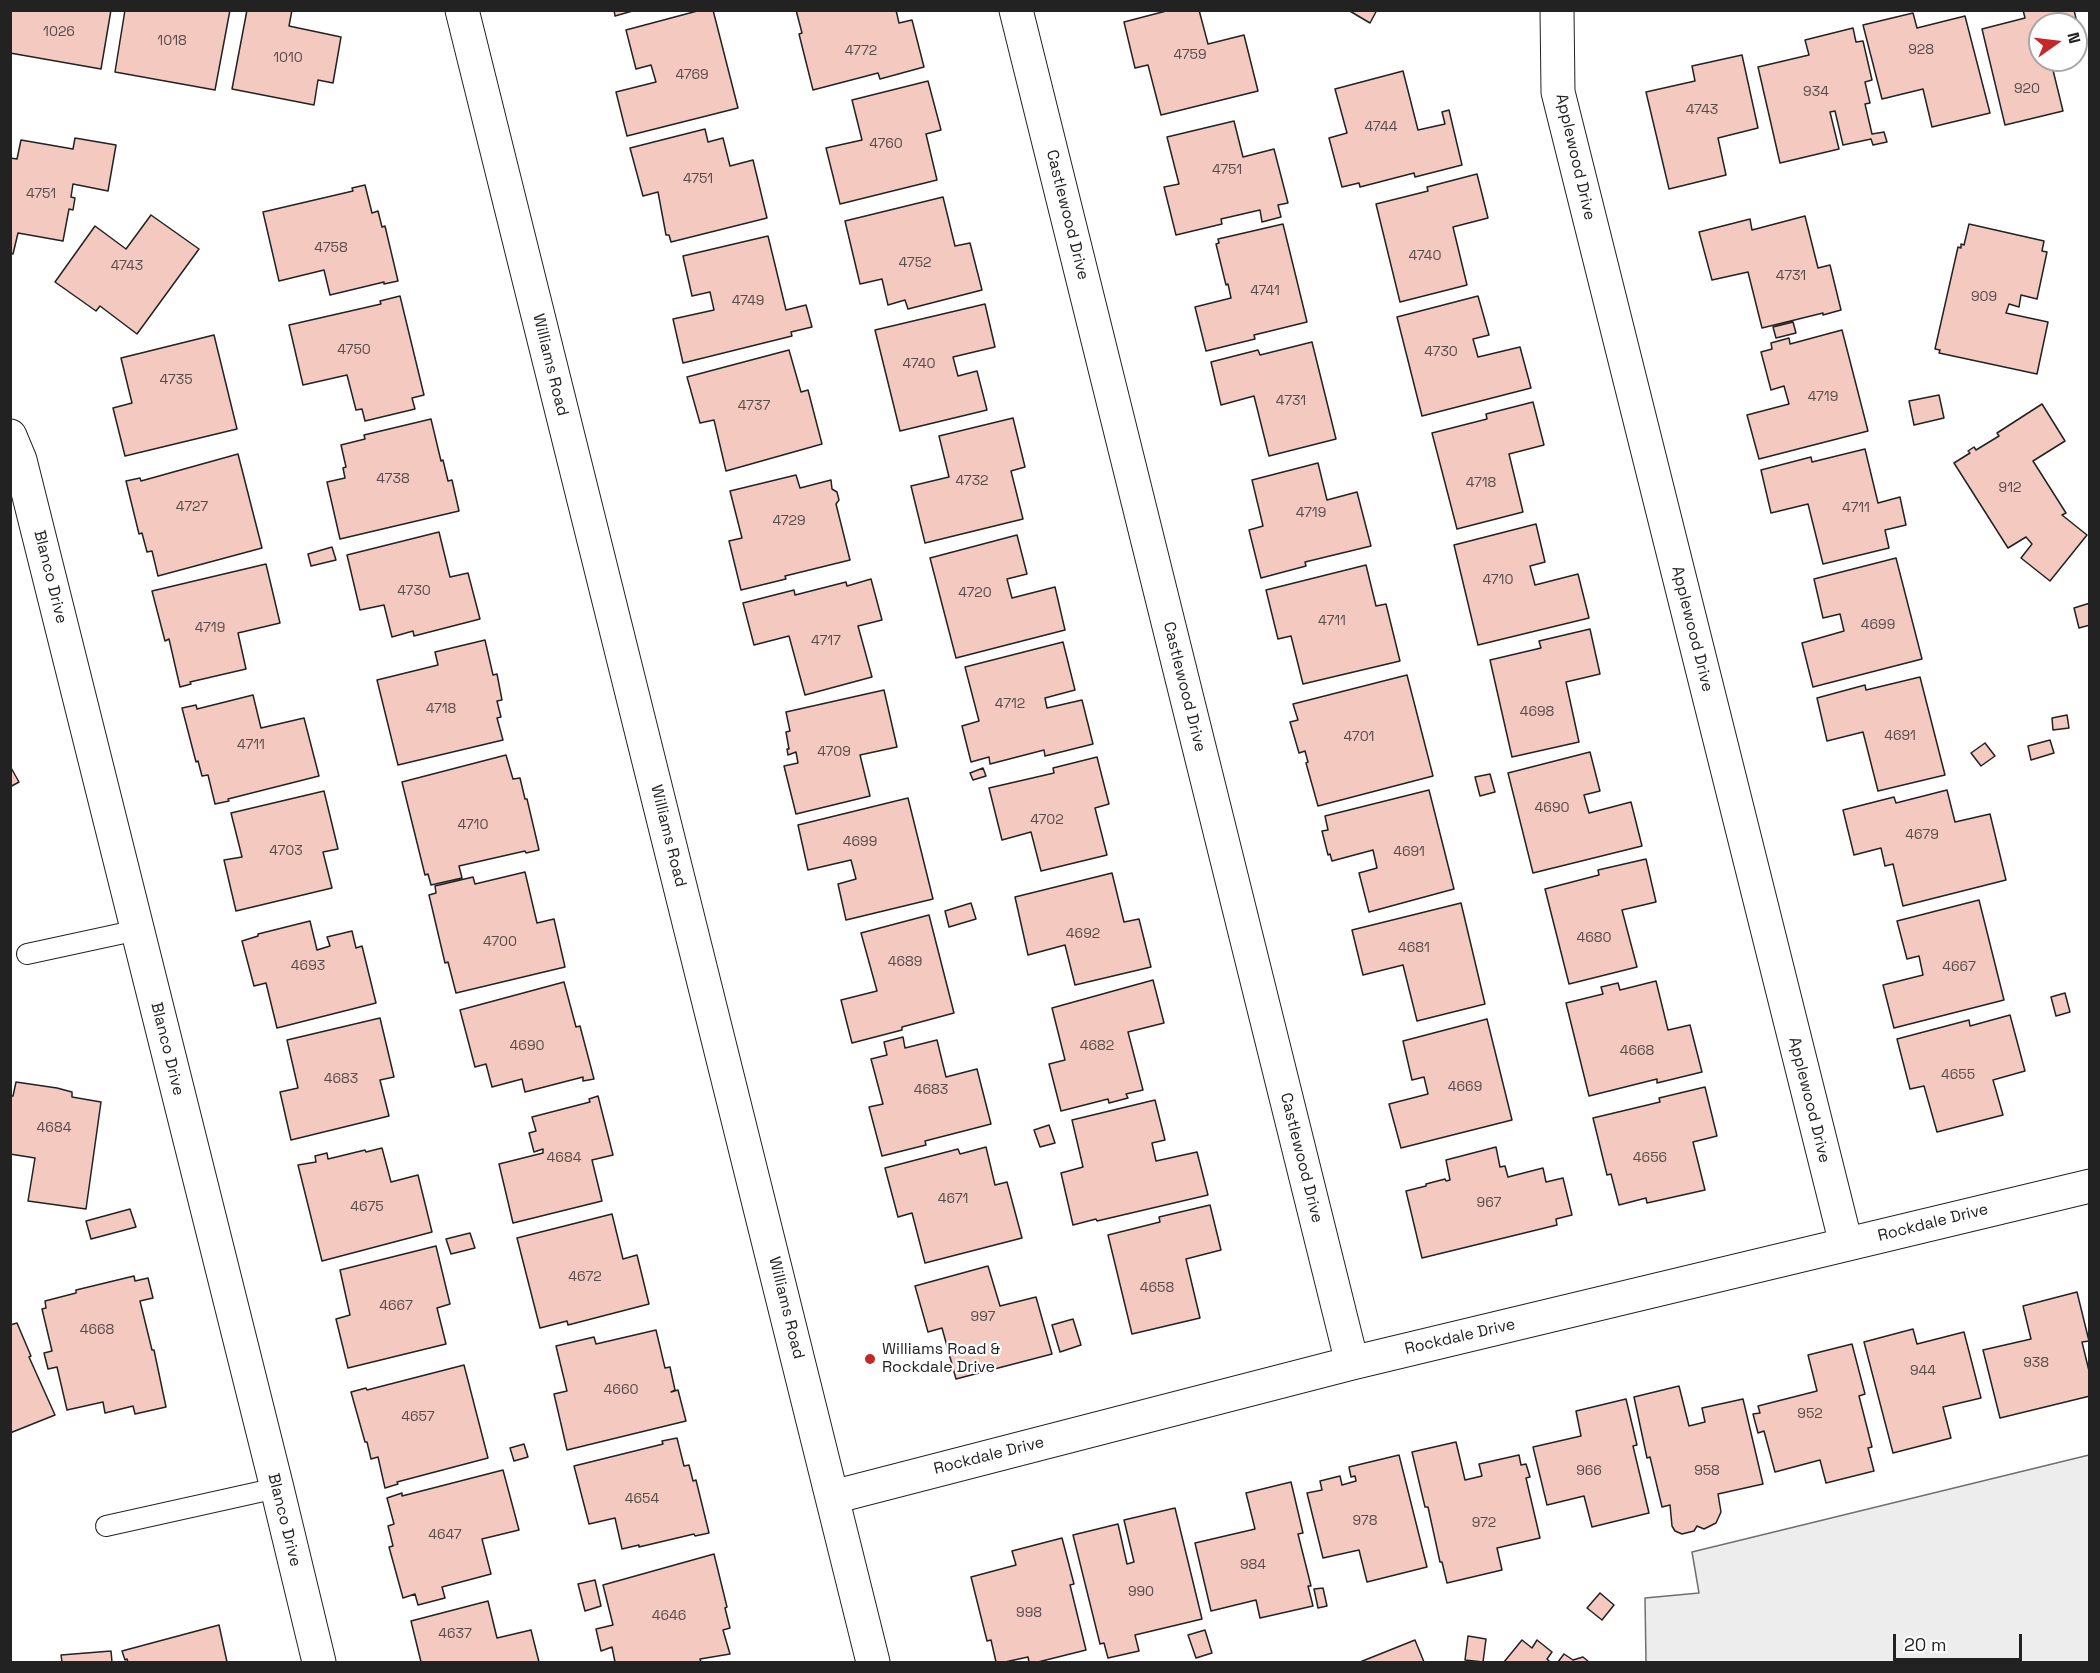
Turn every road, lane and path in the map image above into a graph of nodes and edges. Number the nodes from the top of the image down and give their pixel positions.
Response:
1 (462, 10) edge
2 (1016, 10) edge
3 (1557, 10) edge
4 (10, 436) edge
5 (138, 930) junction
6 (27, 954) dead end
7 (2090, 1186) edge
8 (1846, 1244) junction
9 (1352, 1363) junction
10 (277, 1488) junction
11 (833, 1497) junction
12 (106, 1526) dead end
13 (319, 1662) edge
14 (873, 1662) edge

1 - 11 street, Williams Road
2 - 9 street, Castlewood Drive
3 - 8 street, Applewood Drive
4 - 5 street, Blanco Drive
5 - 6 lane
5 - 10 street, Blanco Drive
7 - 8 street, Rockdale Drive
8 - 9 street, Rockdale Drive
9 - 11 street, Rockdale Drive
10 - 12 lane
10 - 13 street, Blanco Drive
11 - 14 street, Williams Road

